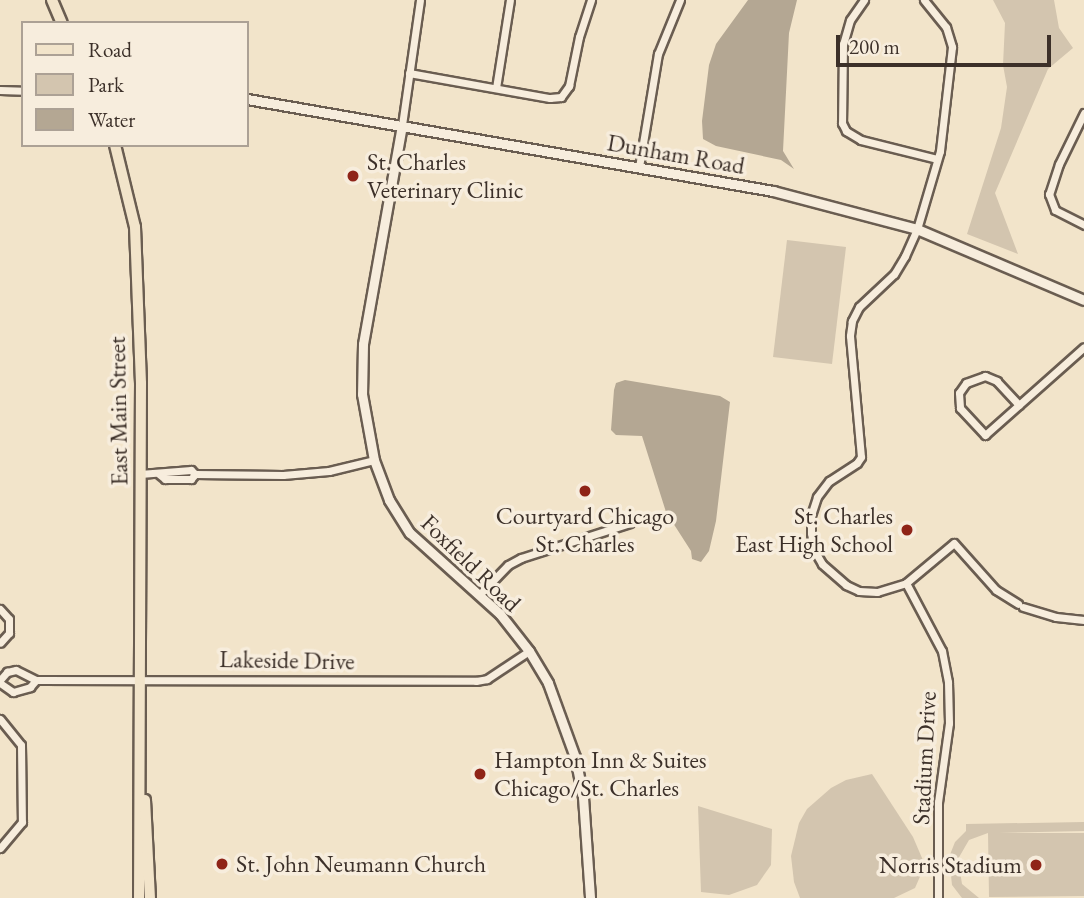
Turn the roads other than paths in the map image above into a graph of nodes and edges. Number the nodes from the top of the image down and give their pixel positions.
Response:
1 (52, 0) edge
2 (420, 0) edge
3 (510, 0) edge
4 (590, 0) edge
5 (680, 0) edge
6 (864, 0) edge
7 (923, 0) edge
8 (61, 21) edge
9 (409, 73) junction
10 (496, 88) junction
11 (0, 90) edge
12 (21, 91) edge
13 (248, 99) edge
14 (1084, 113) edge
15 (402, 125) junction
16 (115, 147) edge
17 (937, 159) junction
18 (639, 167) junction
19 (1084, 225) edge
20 (917, 229) junction
21 (1084, 300) edge
22 (1084, 347) edge
23 (1019, 405) junction
24 (374, 460) junction
25 (140, 474) junction
26 (630, 523) dead end
27 (906, 583) junction
28 (480, 594) junction
29 (0, 609) edge
30 (1084, 620) edge
31 (0, 643) edge
32 (529, 652) junction
33 (140, 678) junction
34 (36, 680) junction
35 (0, 681) edge
36 (0, 719) edge
37 (0, 848) edge
38 (139, 898) edge
39 (150, 898) edge
40 (590, 898) edge
41 (938, 898) edge

1 - 8 main road
2 - 9 street, Foxfield Road
3 - 10 street
4 - 10 street
5 - 18 street
6 - 17 street
7 - 17 street
9 - 10 street
9 - 15 street, Foxfield Road
11 - 12 street
13 - 15 street, Dunham Road
14 - 19 street
15 - 18 street, Dunham Road
15 - 24 street, Foxfield Road
16 - 25 main road, East Main Street
17 - 20 street
18 - 20 street, Dunham Road
20 - 21 street, Dunham Road
20 - 27 street
22 - 23 street
23 - 23 street
24 - 25 street
24 - 28 street, Foxfield Road
25 - 33 main road, East Main Street
26 - 28 street
27 - 30 street
27 - 41 street, Stadium Drive
28 - 32 street, Foxfield Road
29 - 31 street
32 - 33 street, Lakeside Drive
32 - 40 street, Foxfield Road
33 - 34 street, Lakeside Drive
33 - 38 main road, East Main Street
33 - 39 main road, East Main Street
34 - 35 street, Lakeside Drive
34 - 35 street, Lakeside Drive
36 - 37 street

